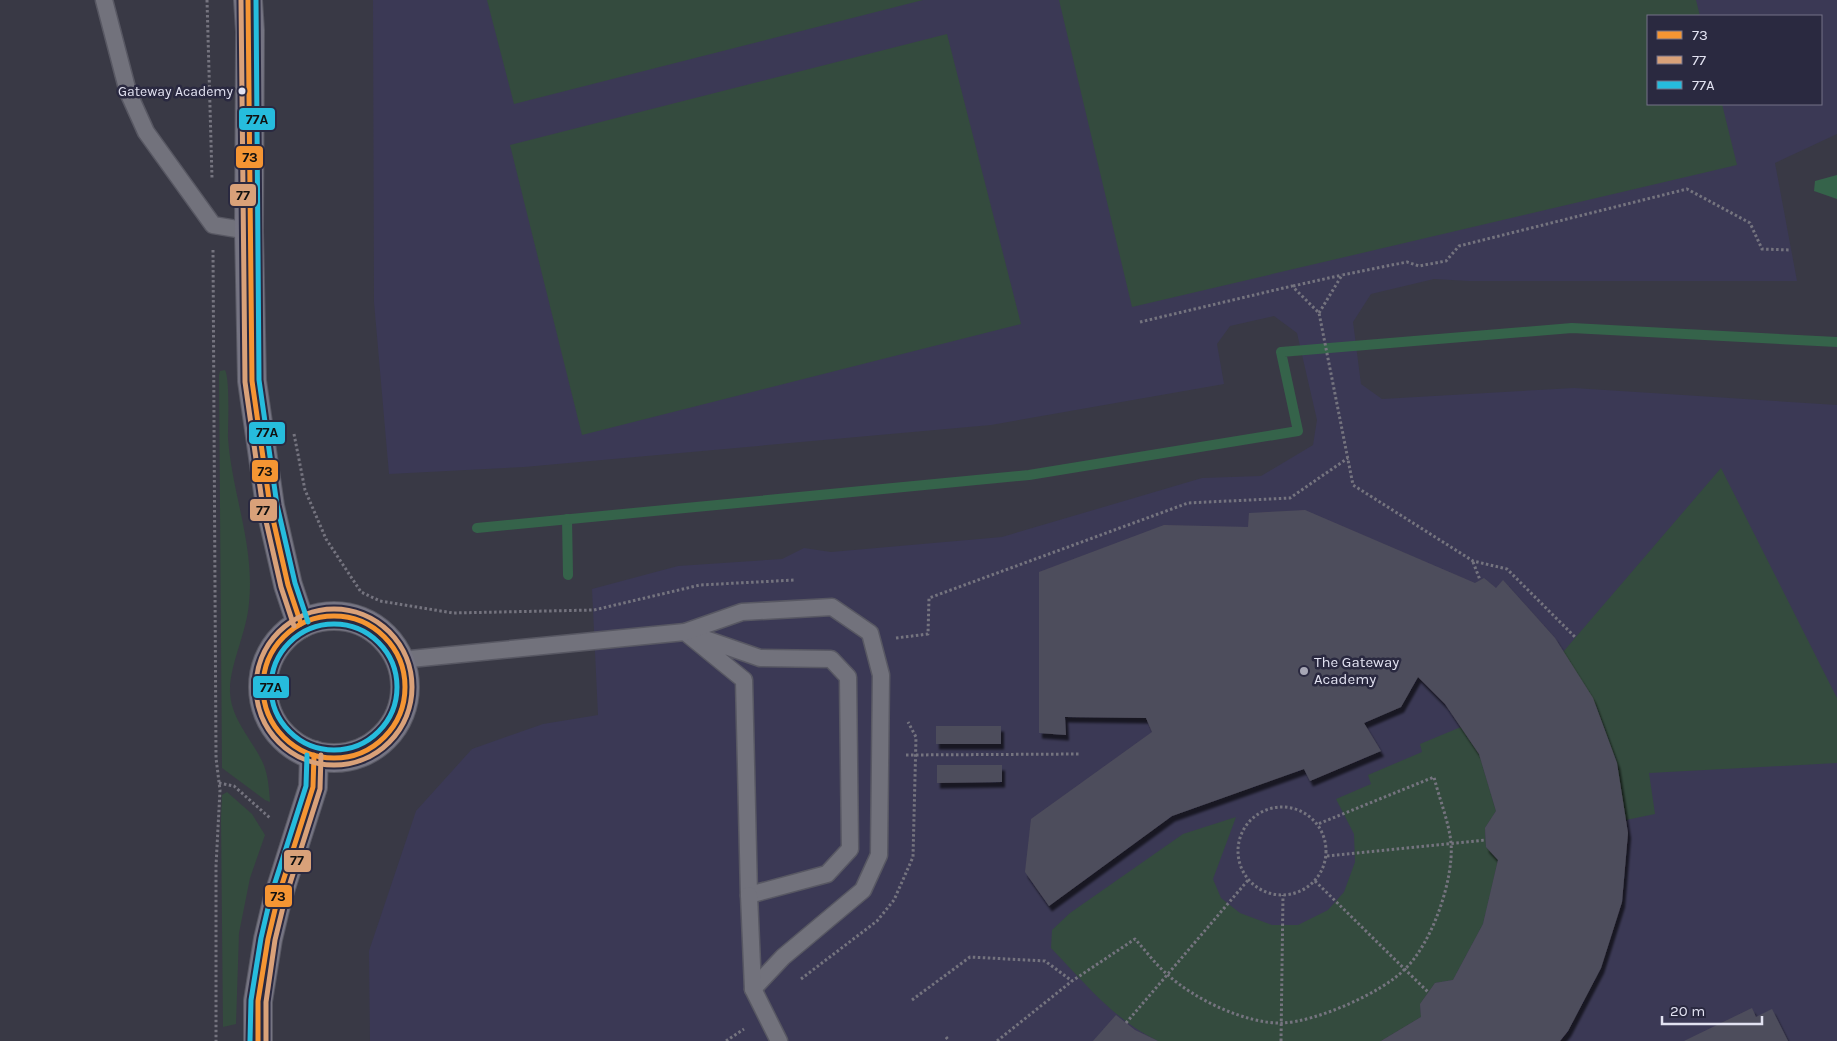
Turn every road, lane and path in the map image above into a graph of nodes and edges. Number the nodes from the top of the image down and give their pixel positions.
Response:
1 (104, 0) edge
2 (208, 0) edge
3 (248, 0) edge
4 (212, 171) dead end
5 (249, 231) junction
6 (1791, 250) dead end
7 (213, 254) dead end
8 (1342, 275) junction
9 (1292, 286) junction
10 (1319, 313) junction
11 (1140, 322) dead end
12 (294, 432) dead end
13 (1348, 458) junction
14 (1473, 561) junction
15 (796, 580) dead end
16 (1480, 580) dead end
17 (301, 624) junction
18 (685, 632) junction
19 (1575, 637) dead end
20 (873, 642) junction
21 (400, 660) junction
22 (1081, 754) dead end
23 (314, 755) junction
24 (880, 755) junction
25 (219, 783) junction
26 (1318, 824) junction
27 (1485, 840) dead end
28 (1451, 844) junction
29 (296, 846) junction
30 (1326, 856) junction
31 (1249, 879) junction
32 (1314, 881) junction
33 (749, 895) junction
34 (1283, 895) junction
35 (1405, 969) junction
36 (1167, 975) junction
37 (1072, 981) junction
38 (753, 989) junction
39 (1428, 992) dead end
40 (912, 1000) dead end
41 (1126, 1023) dead end
42 (1281, 1023) junction
43 (732, 1037) dead end
44 (946, 1037) dead end
45 (216, 1041) edge
46 (258, 1041) edge
47 (734, 1041) edge
48 (779, 1041) edge
49 (949, 1041) edge
50 (997, 1041) edge
51 (1281, 1041) edge

1 - 5 lane
2 - 4 path
3 - 5 main road
5 - 17 main road
6 - 8 path
7 - 25 path
8 - 9 path
8 - 10 path
9 - 10 path
9 - 11 path
10 - 13 path
12 - 15 path
13 - 14 path
13 - 20 path
14 - 16 path
14 - 19 path
17 - 21 main road
17 - 23 main road
18 - 20 lane
18 - 21 lane
18 - 33 lane
18 - 33 lane
20 - 24 lane
21 - 23 main road
22 - 24 path
23 - 29 main road
24 - 38 lane
25 - 29 path
25 - 45 path
26 - 28 path
26 - 30 path
26 - 31 path
27 - 28 path
28 - 30 path
28 - 35 path
29 - 46 main road
30 - 32 path
31 - 34 path
31 - 36 path
32 - 34 path
32 - 35 path
33 - 38 lane
34 - 42 path
35 - 39 path
35 - 42 path
36 - 37 path
36 - 41 path
36 - 42 path
37 - 40 path
37 - 50 path
38 - 48 lane
42 - 51 path
43 - 47 path
44 - 49 path

